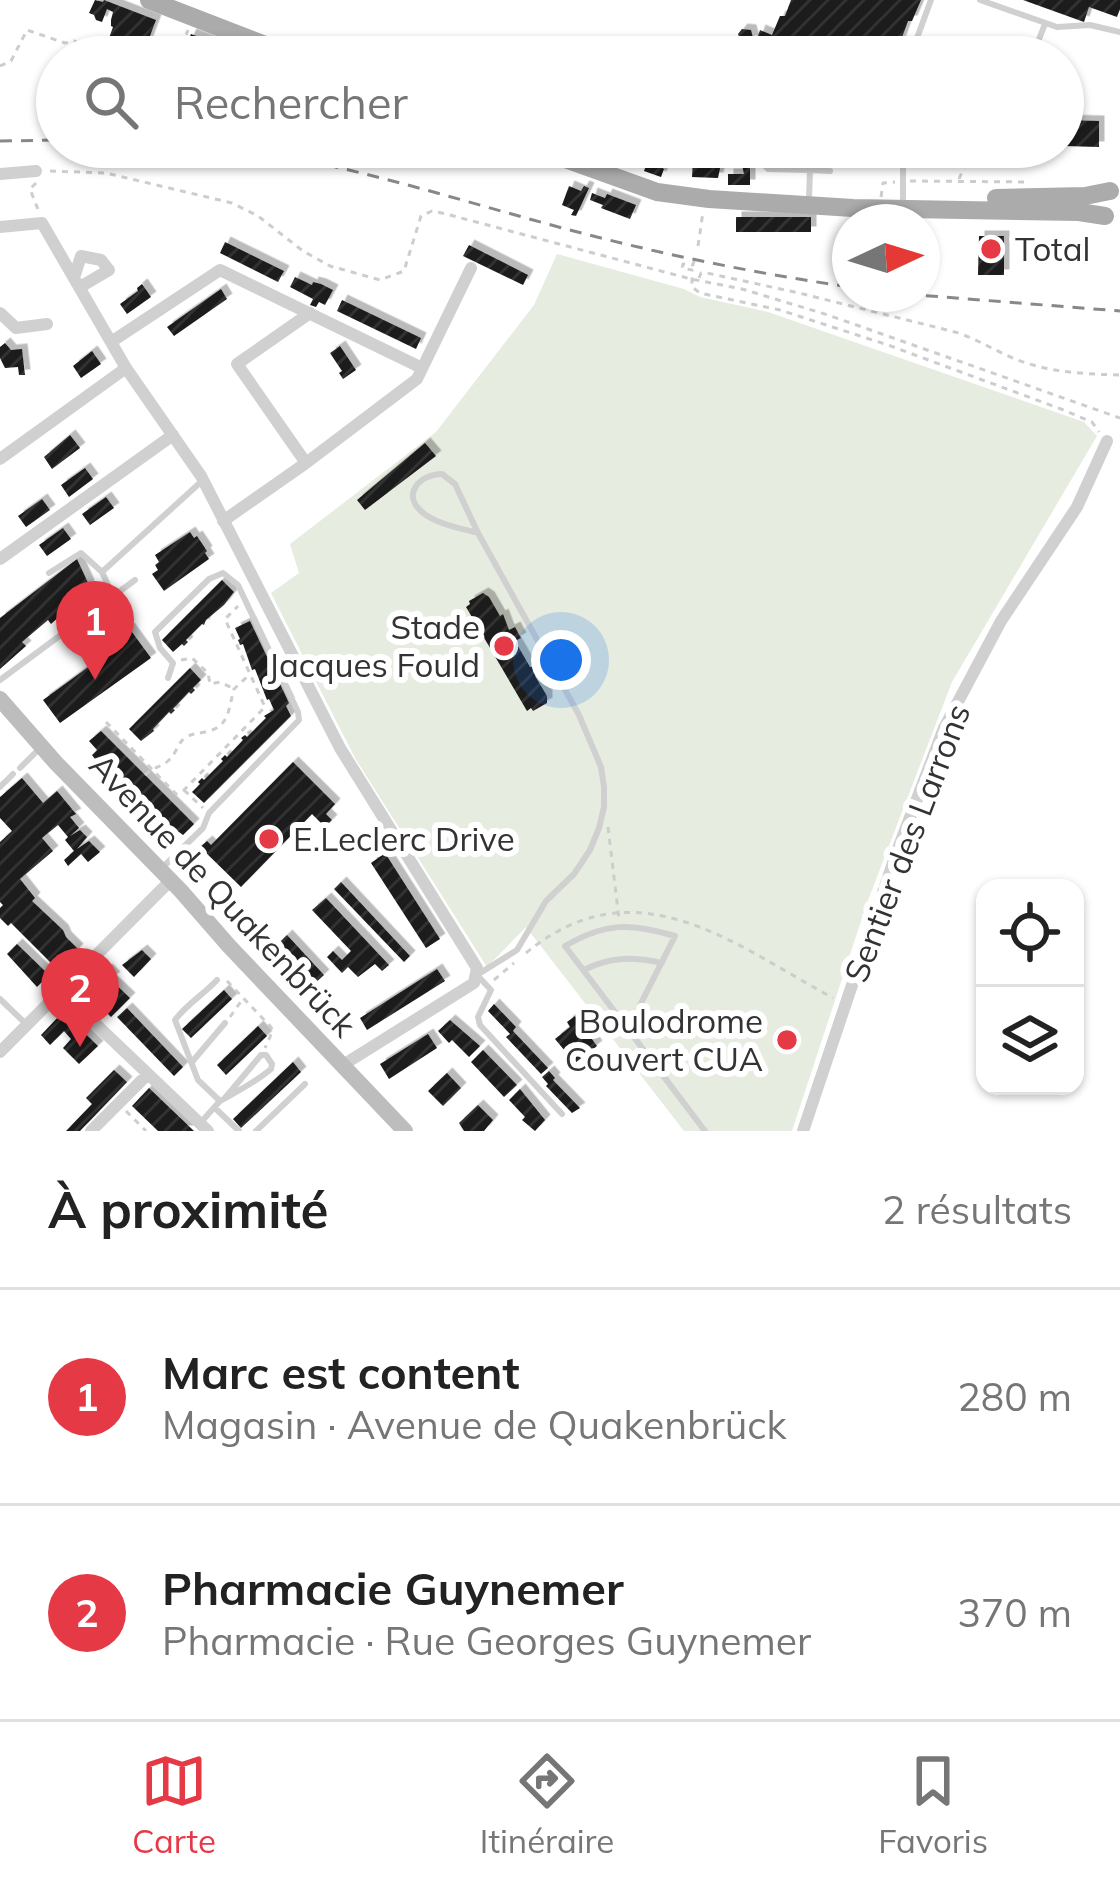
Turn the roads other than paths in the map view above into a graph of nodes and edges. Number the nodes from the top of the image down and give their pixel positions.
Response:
1 (149, 0) edge
2 (931, 0) edge
3 (980, 0) edge
4 (1045, 24) junction
5 (1120, 32) edge
6 (242, 36) edge
7 (918, 36) edge
8 (1040, 36) edge
9 (590, 168) edge
10 (767, 168) edge
11 (903, 168) edge
12 (809, 170) junction
13 (36, 171) road end
14 (830, 171) dead end
15 (0, 174) edge
16 (1115, 188) edge
17 (902, 190) junction
18 (707, 199) junction
19 (809, 199) junction
20 (1113, 223) edge
21 (0, 227) edge
22 (471, 268) dead end
23 (310, 313) junction
24 (0, 314) edge
25 (47, 324) dead end
26 (111, 342) junction
27 (126, 368) junction
28 (422, 368) junction
29 (173, 435) junction
30 (1107, 441) road end
31 (0, 459) edge
32 (306, 463) junction
33 (203, 480) junction
34 (223, 521) junction
35 (478, 533) junction
36 (0, 559) edge
37 (102, 572) junction
38 (50, 573) dead end
39 (135, 580) dead end
40 (113, 596) junction
41 (168, 678) dead end
42 (0, 680) edge
43 (0, 699) edge
44 (41, 746) junction
45 (0, 787) edge
46 (165, 875) junction
47 (662, 963) junction
48 (583, 970) junction
49 (477, 975) junction
50 (217, 980) road end
51 (61, 991) junction
52 (0, 999) edge
53 (225, 1023) road end
54 (27, 1025) junction
55 (628, 1029) junction
56 (0, 1052) edge
57 (192, 1062) junction
58 (343, 1065) junction
59 (148, 1074) junction
60 (305, 1084) dead end
61 (220, 1102) junction
62 (562, 1114) dead end
63 (204, 1127) edge
64 (91, 1131) edge
65 (239, 1131) edge
66 (256, 1131) edge
67 (405, 1131) edge
68 (705, 1131) edge
69 (802, 1131) edge

1 - 6 main road
2 - 7 lane
3 - 4 lane
4 - 5 lane
4 - 8 lane
9 - 18 main road
10 - 12 lane
11 - 17 lane
12 - 14 lane
12 - 19 lane
13 - 15 street
16 - 17 main road
16 - 20 main road
17 - 19 main road
18 - 19 main road
18 - 20 main road
21 - 26 street
22 - 28 street
23 - 26 street
23 - 28 street
23 - 32 street
24 - 25 street
26 - 27 street
27 - 29 street
27 - 31 street
28 - 32 street
29 - 33 street
29 - 36 street
30 - 69 street, Sentier des Larrons
32 - 34 street
33 - 34 street
33 - 37 lane
34 - 49 street
35 - 35 lane
35 - 49 lane
37 - 38 lane
37 - 40 lane
39 - 40 lane
40 - 42 lane
41 - 46 lane
43 - 44 main road, Avenue de Quakenbrück
44 - 45 lane
44 - 46 main road, Avenue de Quakenbrück
46 - 51 street
46 - 58 main road, Avenue de Quakenbrück
47 - 48 lane
47 - 48 lane
47 - 55 lane
48 - 55 lane
49 - 58 street
49 - 62 lane
50 - 57 lane
51 - 54 street
51 - 59 street
52 - 54 lane
53 - 57 lane
54 - 56 street
55 - 68 lane
57 - 61 lane
58 - 67 main road, Avenue de Quakenbrück
59 - 63 street
59 - 64 street
60 - 66 lane
61 - 61 lane
61 - 63 lane
61 - 65 lane

